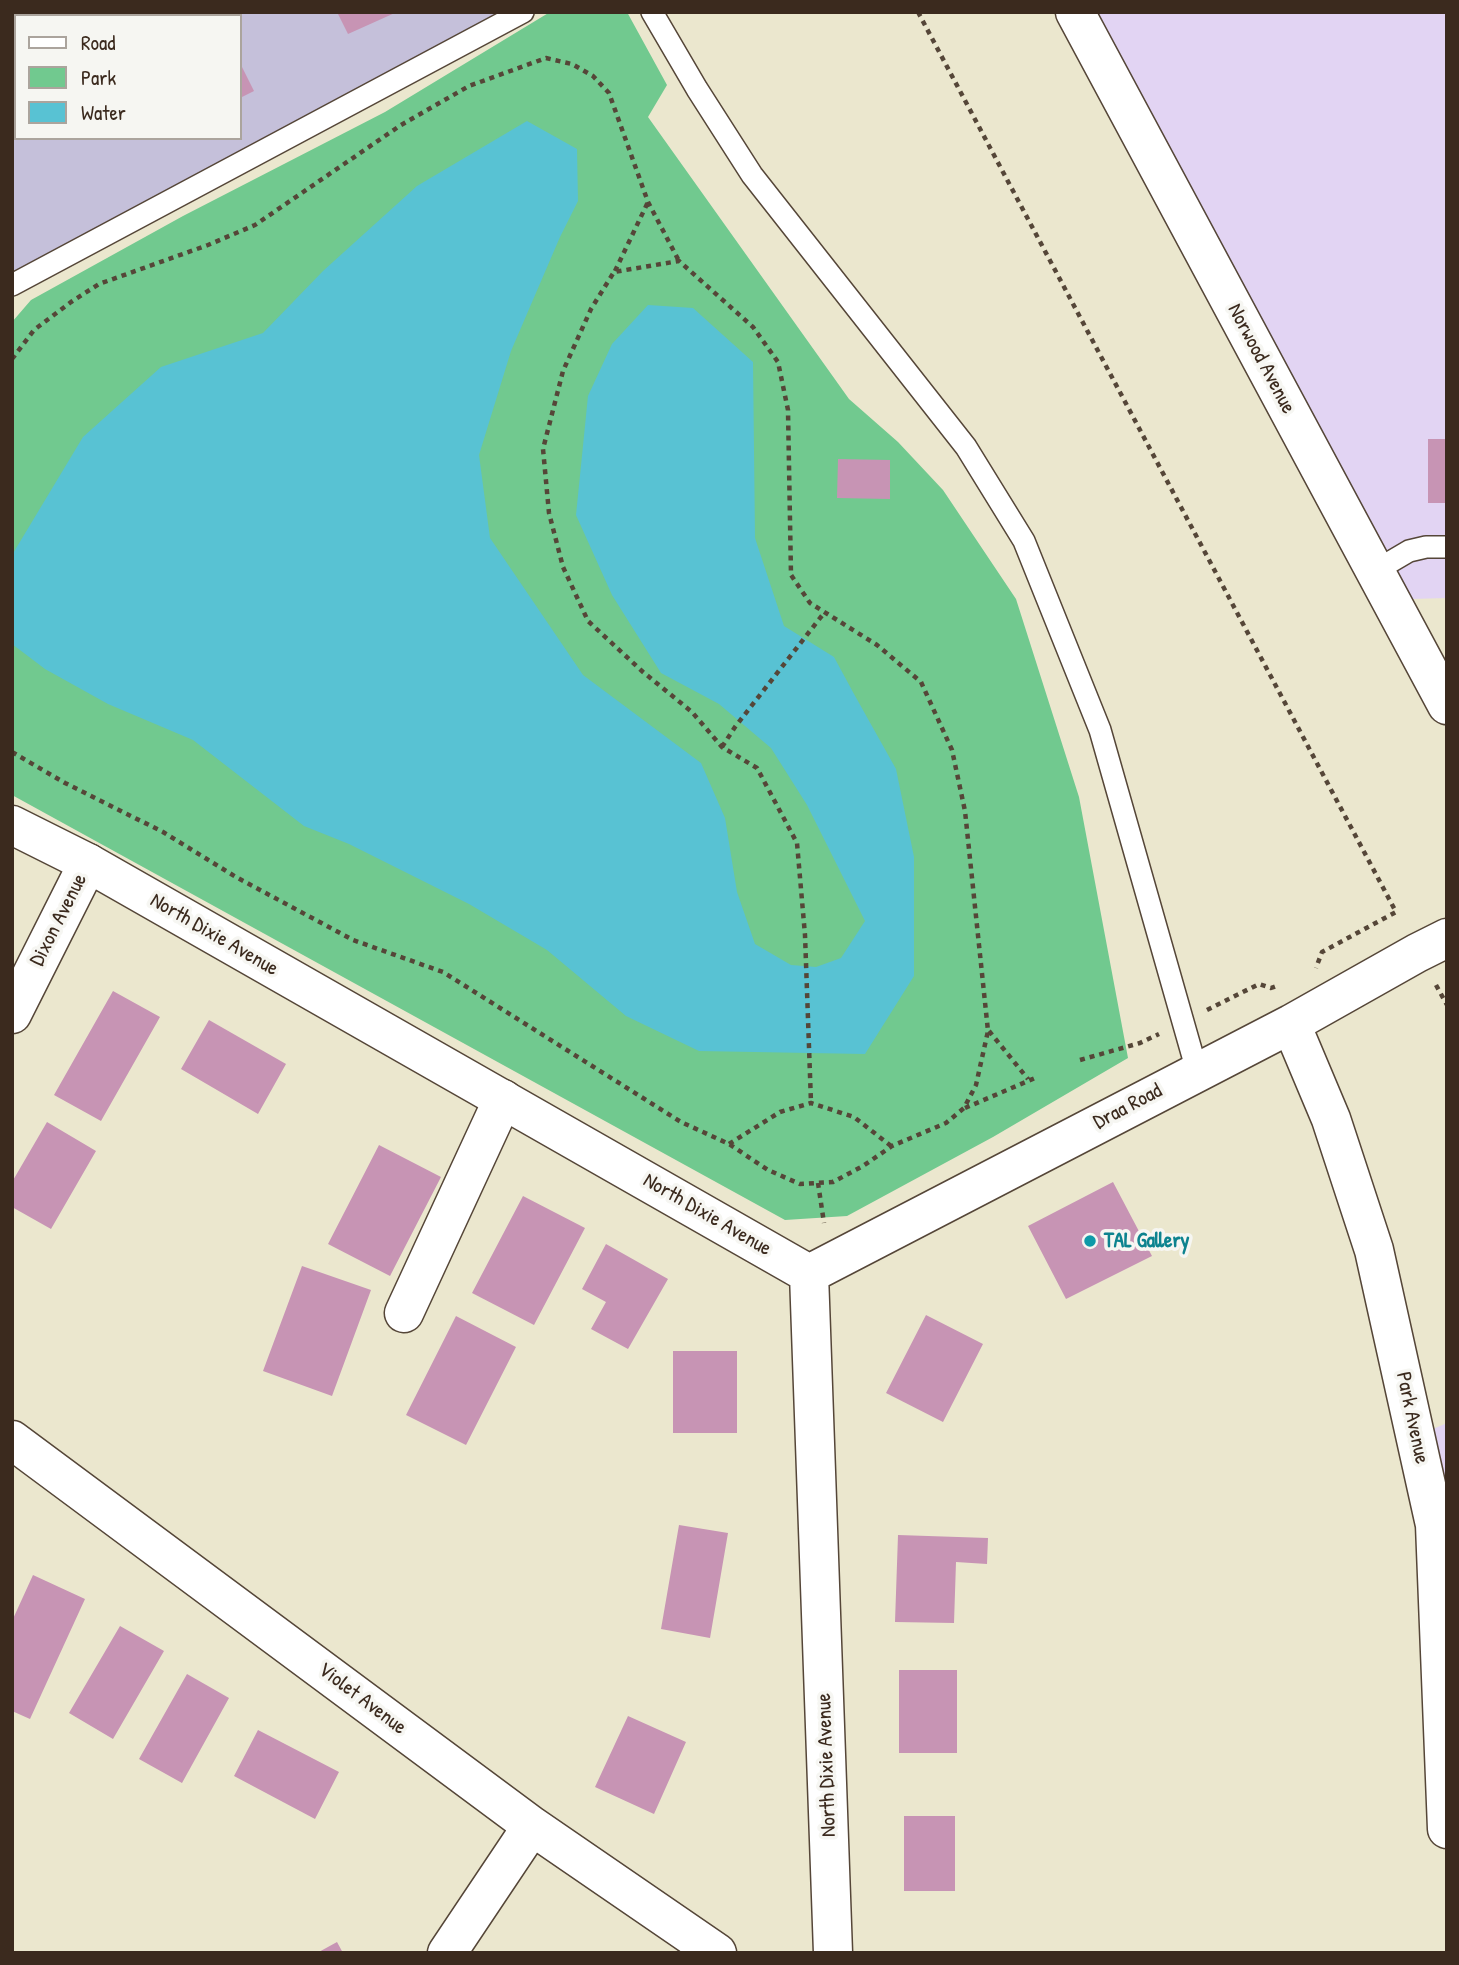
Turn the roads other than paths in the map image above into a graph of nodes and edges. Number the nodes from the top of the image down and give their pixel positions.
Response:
1 (523, 12) edge
2 (652, 12) edge
3 (1075, 12) edge
4 (12, 285) edge
5 (1447, 547) edge
6 (1375, 571) junction
7 (1447, 705) edge
8 (12, 825) edge
9 (88, 863) junction
10 (1447, 938) edge
11 (12, 1014) edge
12 (1291, 1024) junction
13 (1197, 1071) junction
14 (503, 1099) junction
15 (809, 1274) junction
16 (404, 1313) dead end
17 (12, 1440) edge
18 (1445, 1750) edge
19 (533, 1826) junction
20 (1447, 1829) edge
21 (447, 1953) edge
22 (717, 1953) edge
23 (833, 1953) edge

1 - 4 lane
2 - 13 lane
3 - 6 street, Norwood Avenue
5 - 6 lane
6 - 7 street, Norwood Avenue
8 - 9 street, North Dixie Avenue
9 - 11 street, Dixon Avenue
9 - 14 street, North Dixie Avenue
10 - 12 street, Draa Road
12 - 13 street, Draa Road
12 - 18 street, Park Avenue
13 - 15 street, Draa Road
14 - 15 street, North Dixie Avenue
14 - 16 street
15 - 23 street, North Dixie Avenue
17 - 19 street, Violet Avenue
18 - 20 street, Park Avenue
19 - 21 street
19 - 22 street, Violet Avenue

